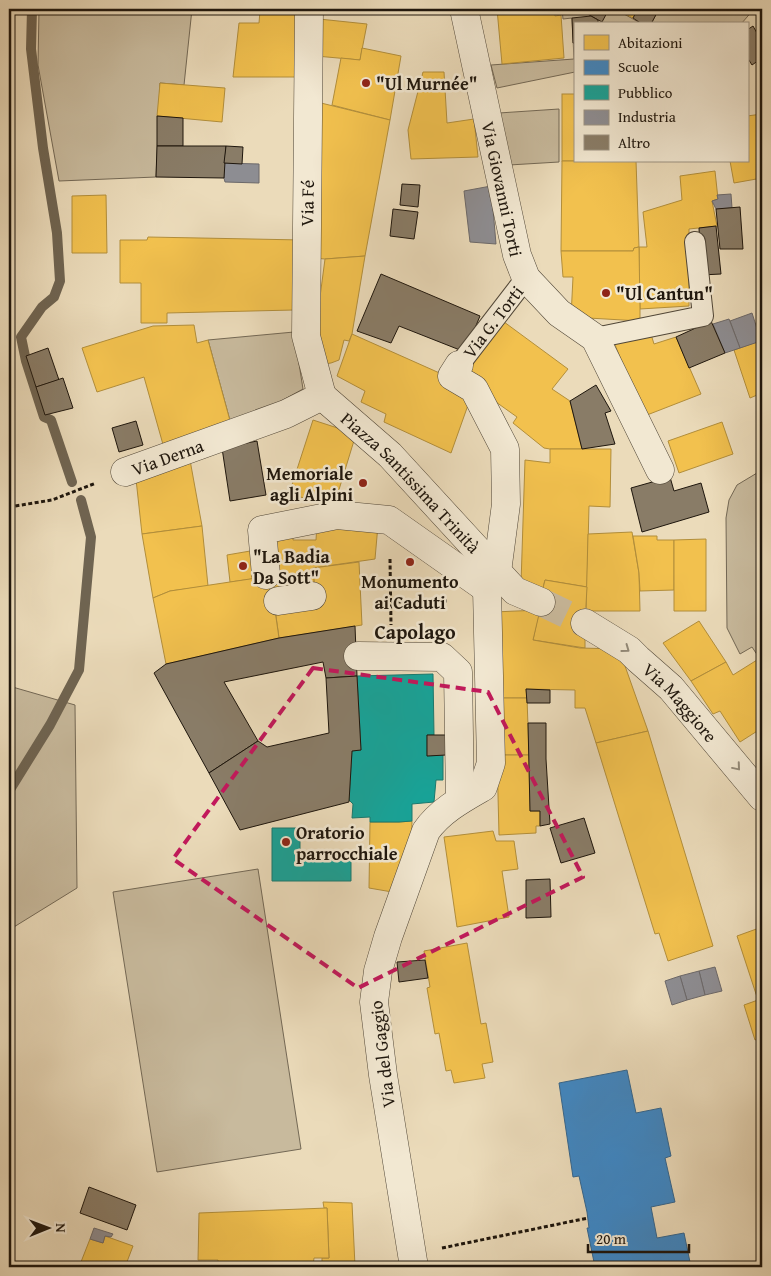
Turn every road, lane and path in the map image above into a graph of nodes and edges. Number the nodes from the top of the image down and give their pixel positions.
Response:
1 (309, 9) edge
2 (464, 9) edge
3 (694, 242) dead end
4 (526, 278) junction
5 (595, 338) junction
6 (459, 365) joint
7 (322, 396) junction
8 (660, 470) dead end
9 (125, 472) joint
10 (9, 507) edge
11 (266, 575) dead end
12 (490, 587) junction
13 (312, 596) dead end
14 (278, 601) dead end
15 (391, 602) dead end
16 (541, 602) tunnel mouth
17 (585, 623) tunnel mouth
18 (358, 656) dead end
19 (762, 797) edge
20 (460, 800) junction
21 (434, 820) joint
22 (588, 1218) dead end
23 (413, 1261) edge

1 - 7 street, Via Fé
2 - 4 street, Via Giovanni Torti
3 - 5 lane
4 - 5 street, Via Giovanni Torti
4 - 6 lane, Via G. Torti
5 - 8 street, Via Giovanni Torti
6 - 12 street, Piazza Santissima Trinità
7 - 9 street, Via Derna
7 - 12 street, Piazza Santissima Trinità
9 - 10 path, Via Derna
11 - 12 street, Piazza Santissima Trinità
12 - 15 path
12 - 16 street, Piazza Santissima Trinità
12 - 20 street, Piazza Santissima Trinità
13 - 14 street
17 -> 19 street, Via Maggiore
18 - 20 street
20 - 21 street, Piazza Santissima Trinità
21 - 23 street, Via del Gaggio
22 - 23 path

